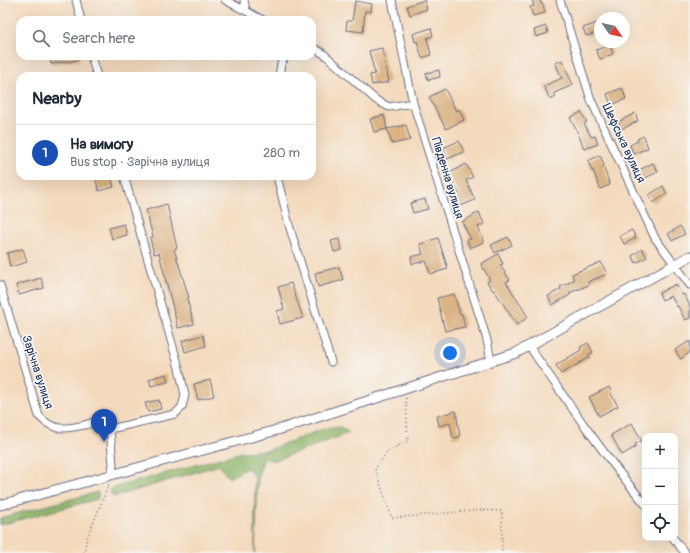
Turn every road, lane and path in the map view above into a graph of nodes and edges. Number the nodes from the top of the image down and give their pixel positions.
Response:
1 (76, 0) edge
2 (225, 0) edge
3 (244, 0) edge
4 (392, 0) edge
5 (560, 0) edge
6 (246, 10) junction
7 (80, 16) edge
8 (257, 16) edge
9 (316, 49) edge
10 (92, 60) edge
11 (284, 60) edge
12 (95, 72) edge
13 (280, 72) edge
14 (413, 103) junction
15 (125, 180) edge
16 (278, 180) edge
17 (690, 256) edge
18 (675, 264) junction
19 (690, 285) edge
20 (0, 286) edge
21 (529, 346) junction
22 (491, 361) junction
23 (331, 362) dead end
24 (406, 389) junction
25 (110, 430) junction
26 (111, 475) junction
27 (642, 500) edge
28 (0, 505) edge
29 (675, 541) edge
30 (84, 553) edge
31 (502, 553) edge
32 (685, 553) edge

1 - 7 street
2 - 6 street
3 - 6 street
4 - 14 street, Південна вулиця
5 - 18 street, Шефська вулиця
6 - 8 street
9 - 14 street
10 - 12 street
11 - 13 street
14 - 22 street, Південна вулиця
15 - 25 street
16 - 23 street
17 - 18 street
18 - 19 street, Шефська вулиця
18 - 21 street
20 - 25 street, Зарічна вулиця
21 - 22 street
21 - 27 street
22 - 24 street
24 - 26 street
24 - 31 path
25 - 26 street
26 - 28 street
26 - 30 path
29 - 32 street

